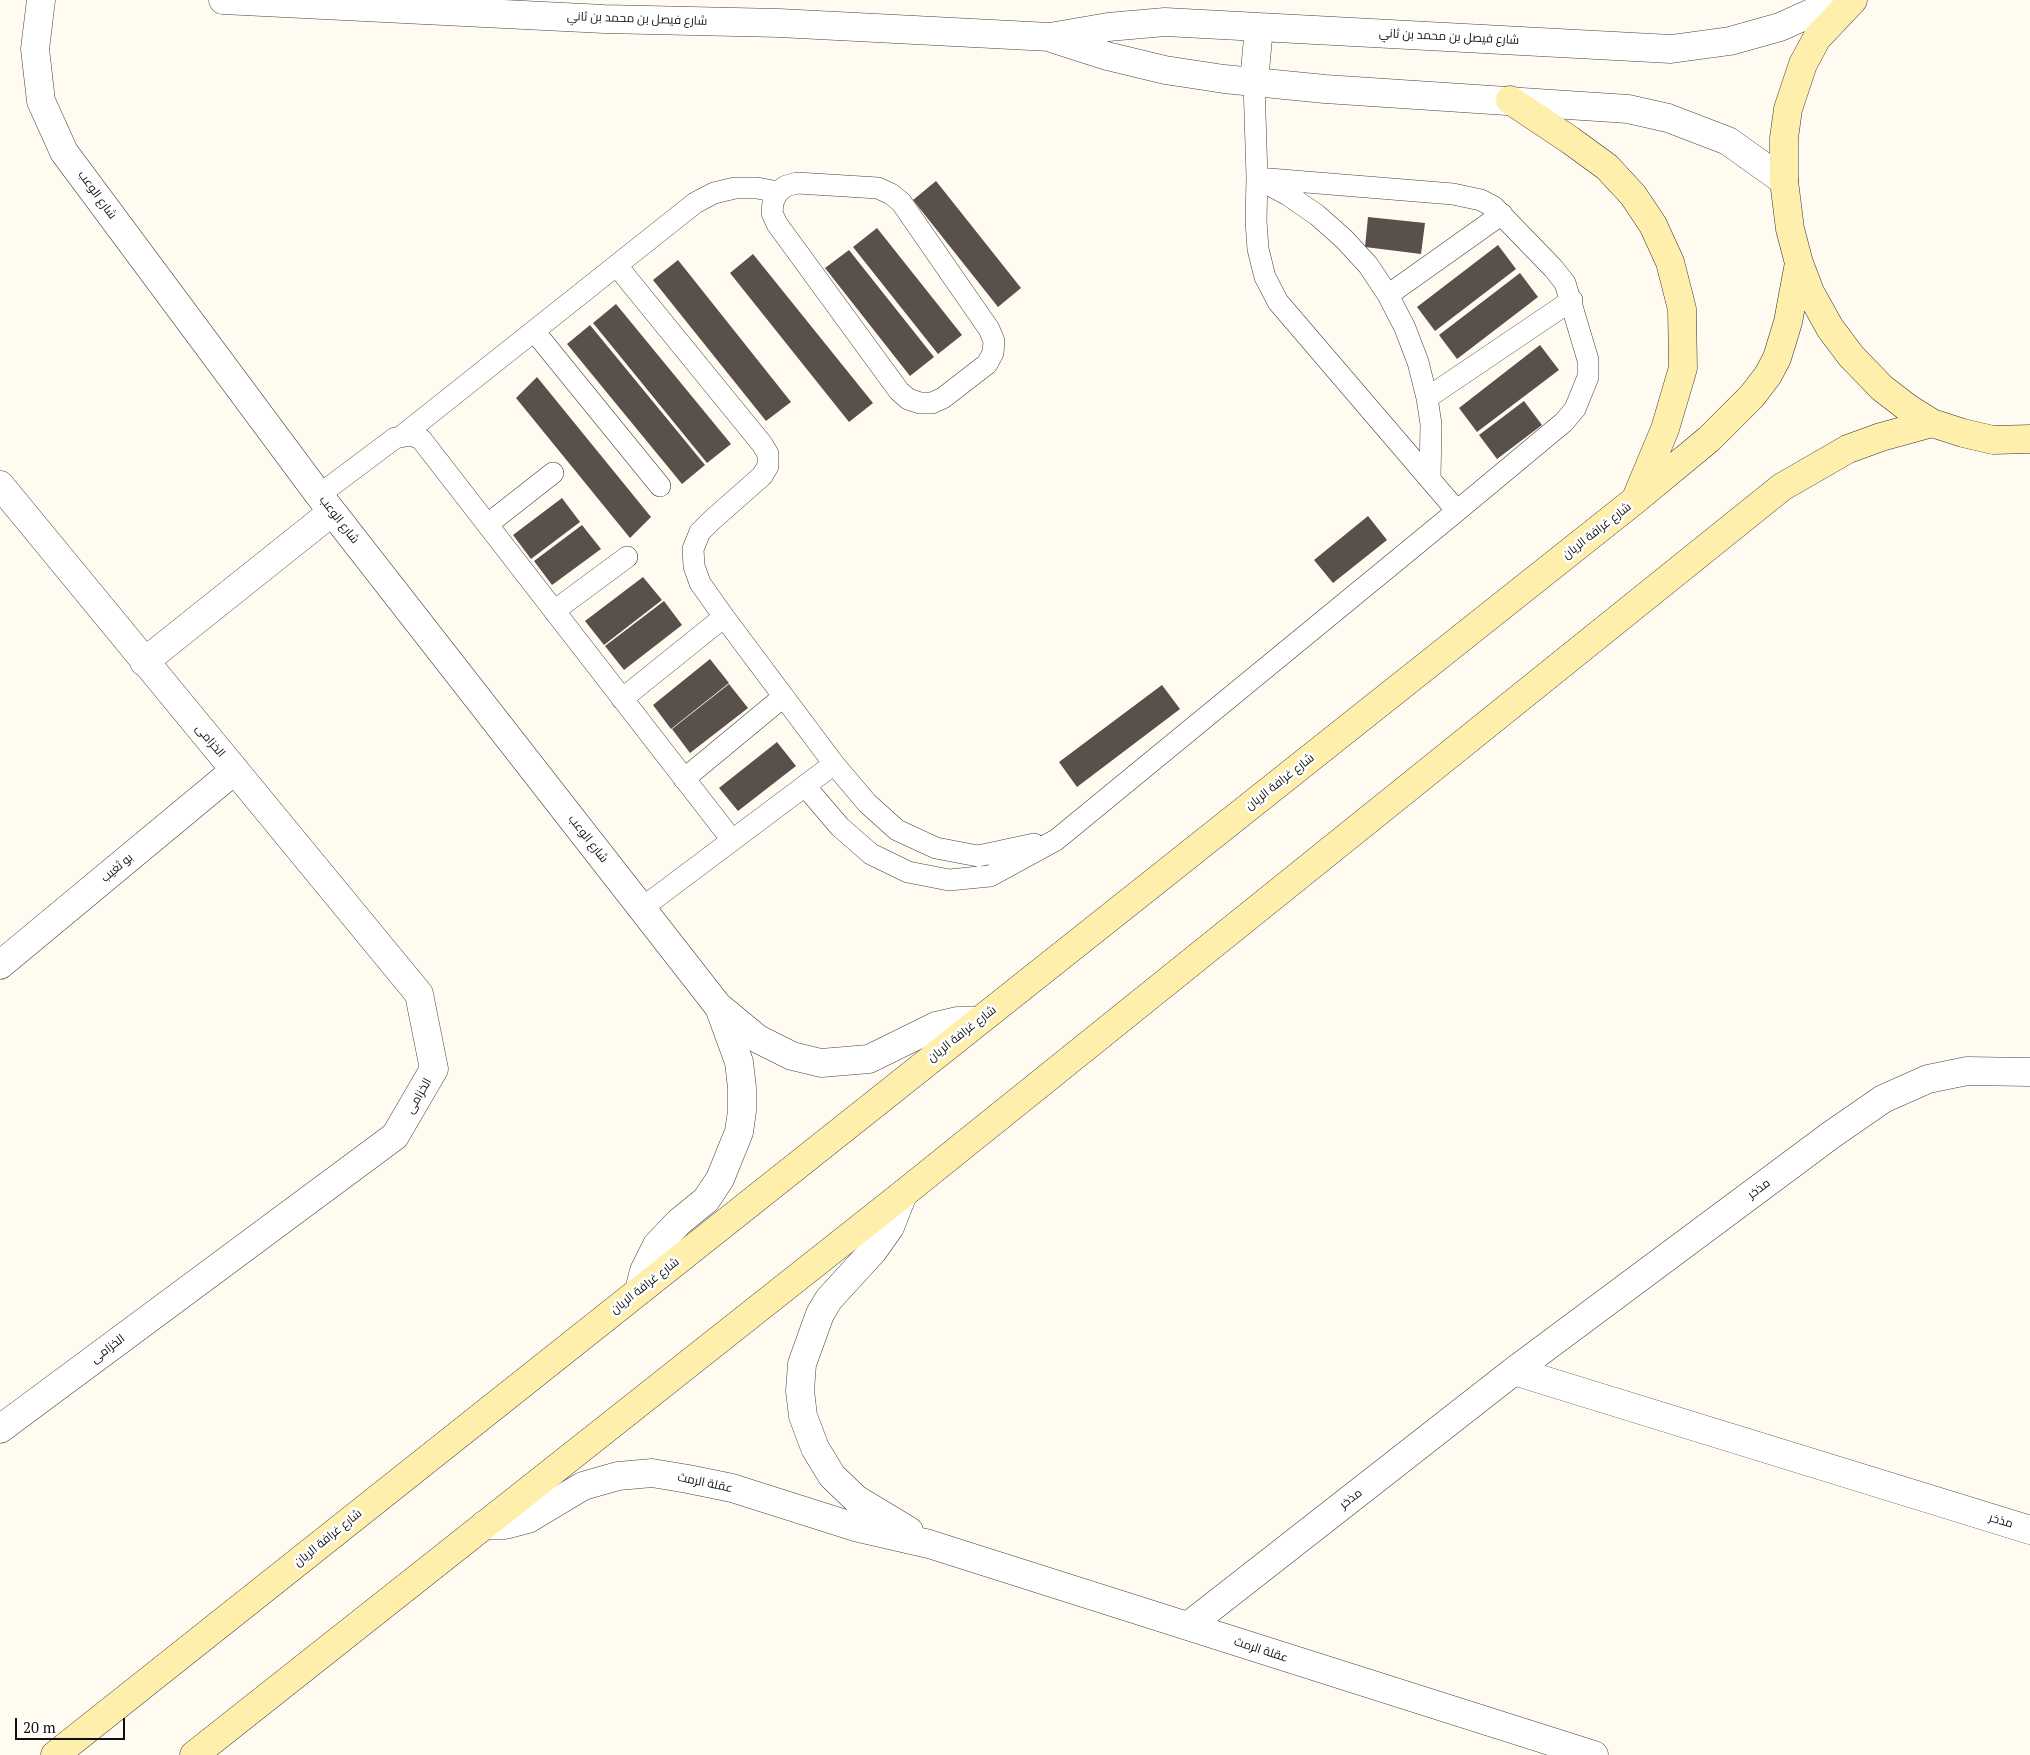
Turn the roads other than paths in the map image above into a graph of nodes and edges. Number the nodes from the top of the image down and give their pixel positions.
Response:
1 (41, 0) edge
2 (223, 0) edge
3 (1840, 0) edge
4 (1853, 0) edge
5 (351, 4) edge
6 (1259, 27) junction
7 (1050, 37) junction
8 (1254, 82) junction
9 (1510, 100) junction
10 (1257, 178) junction
11 (1784, 181) junction
12 (778, 192) junction
13 (1502, 214) junction
14 (1799, 263) junction
15 (617, 266) junction
16 (1388, 295) junction
17 (1572, 300) junction
18 (534, 331) junction
19 (1427, 398) junction
20 (1932, 423) junction
21 (404, 435) junction
22 (2030, 440) edge
23 (553, 473) dead end
24 (1430, 479) junction
25 (660, 486) dead end
26 (4, 497) edge
27 (1634, 501) junction
28 (325, 503) junction
29 (1458, 511) junction
30 (488, 524) junction
31 (627, 557) dead end
32 (554, 611) junction
33 (724, 617) junction
34 (144, 662) junction
35 (784, 697) junction
36 (622, 699) junction
37 (834, 764) junction
38 (235, 770) junction
39 (684, 779) junction
40 (805, 786) junction
41 (732, 840) junction
42 (1056, 840) junction
43 (642, 908) junction
44 (0, 965) edge
45 (718, 1006) junction
46 (978, 1021) junction
47 (2030, 1072) edge
48 (903, 1194) junction
49 (639, 1290) junction
50 (1514, 1371) junction
51 (0, 1429) edge
52 (484, 1525) junction
53 (2030, 1530) edge
54 (929, 1544) junction
55 (1188, 1626) junction
56 (1537, 1747) edge
57 (55, 1755) edge
58 (194, 1755) edge
59 (1594, 1755) edge

1 - 28 street, شارع الوعب
2 - 5 street, شارع فيصل بن محمد بن ثاني
3 - 6 street, شارع فيصل بن محمد بن ثاني
4 - 11 main road
5 - 7 street, شارع فيصل بن محمد بن ثاني
6 - 7 street, شارع فيصل بن محمد بن ثاني
6 - 8 street
7 - 8 street, شارع فيصل بن محمد بن ثاني
8 - 9 street, شارع فيصل بن محمد بن ثاني
8 - 10 lane
9 - 11 street, شارع فيصل بن محمد بن ثاني
9 - 27 main road
10 - 13 lane
10 - 16 lane
10 - 24 lane
11 - 14 main road
12 - 12 lane
12 - 15 lane
13 - 16 lane
13 - 17 lane
14 - 20 main road
14 - 27 main road, شارع غرافة الريان
15 - 18 lane
15 - 33 lane
16 - 19 lane
17 - 19 lane
17 - 29 lane
18 - 21 lane
18 - 25 lane
19 - 24 lane
20 - 22 main road
20 - 48 main road
21 - 28 lane
21 - 30 lane
23 - 30 lane
24 - 29 lane
26 - 34 street, الخزامى
27 - 46 main road, شارع غرافة الريان
28 - 34 street
28 - 43 street, شارع الوعب
29 - 42 lane
30 - 32 lane
31 - 32 lane
32 - 36 lane
33 - 35 lane
33 - 36 lane
34 - 38 street, الخزامى
35 - 37 lane
35 - 39 lane
36 - 39 lane
37 - 40 lane
37 - 42 lane
38 - 44 street, بو ثغيب
38 - 51 street, الخزامى
39 - 41 lane
40 - 41 lane
40 - 42 lane
41 - 43 lane
43 - 45 street, شارع الوعب
45 - 46 street, شارع الوعب
45 - 49 street, شارع الوعب
46 - 49 main road, شارع غرافة الريان
47 - 50 street, مذخر
48 - 52 main road
48 - 54 street, عقلة الرمث
49 - 57 main road, شارع غرافة الريان
50 - 53 street, مذخر
50 - 55 street, مذخر
52 - 54 street, عقلة الرمث
52 - 58 main road
54 - 55 street, عقلة الرمث
55 - 56 street, عقلة الرمث
56 - 59 street, عقلة الرمث

